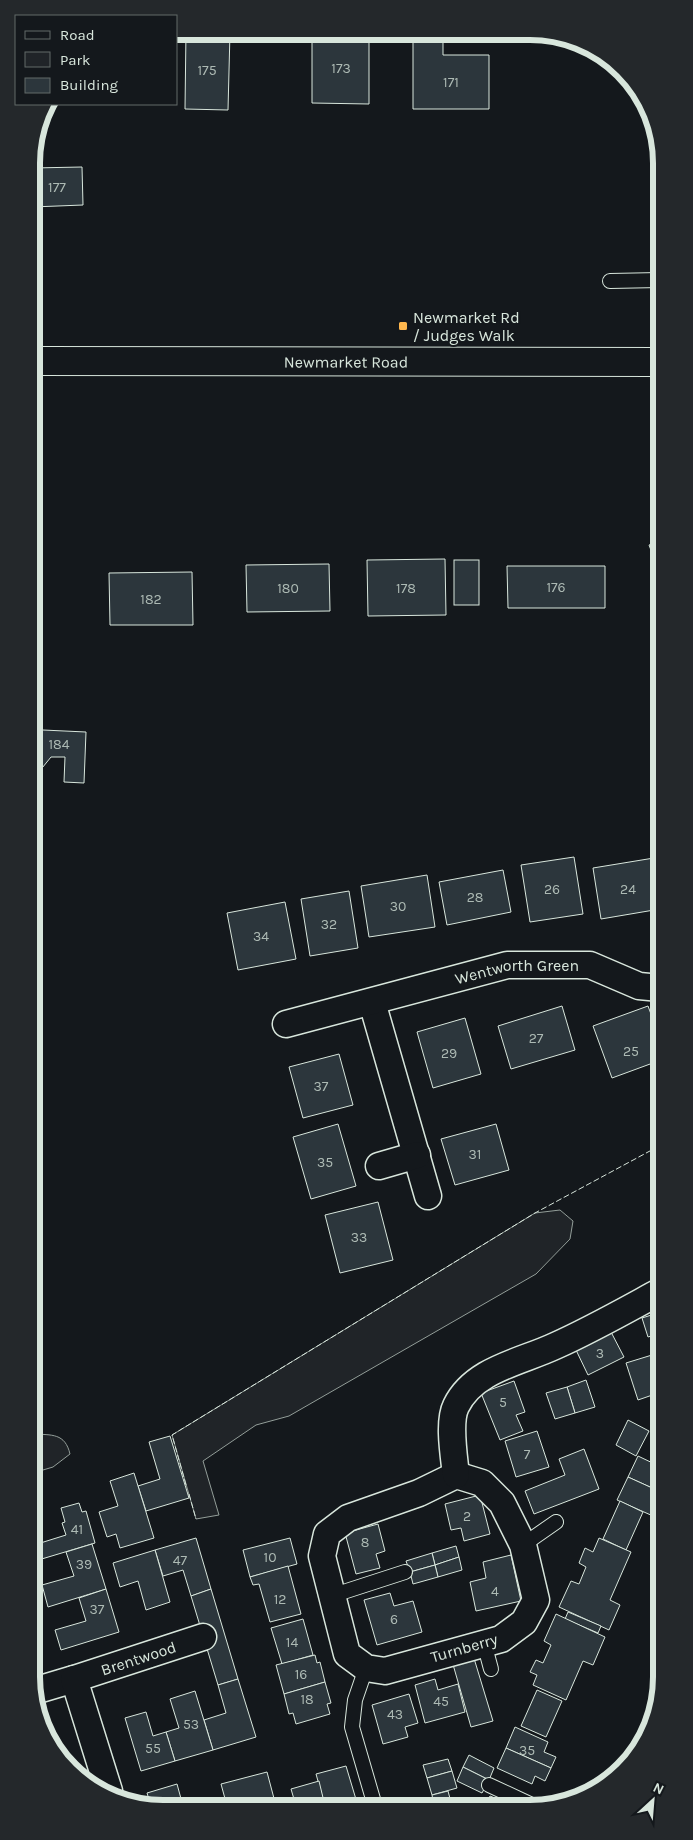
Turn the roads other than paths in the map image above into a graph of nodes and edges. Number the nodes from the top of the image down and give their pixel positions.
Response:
1 (653, 280) edge
2 (610, 281) dead end
3 (40, 361) edge
4 (653, 362) edge
5 (653, 987) edge
6 (372, 1002) junction
7 (286, 1024) dead end
8 (417, 1155) junction
9 (379, 1166) dead end
10 (428, 1196) dead end
11 (653, 1295) edge
12 (456, 1475) junction
13 (556, 1522) dead end
14 (523, 1545) junction
15 (405, 1572) dead end
16 (332, 1596) junction
17 (203, 1638) dead end
18 (484, 1643) junction
19 (366, 1668) junction
20 (491, 1668) dead end
21 (74, 1679) junction
22 (41, 1689) edge
23 (489, 1784) dead end
24 (107, 1786) edge
25 (373, 1800) edge
26 (523, 1800) edge

1 - 2 lane
3 - 4 highway, Newmarket Road
5 - 6 street, Wentworth Green
6 - 7 street, Wentworth Green
6 - 8 street
8 - 9 street
8 - 10 street
11 - 12 street
12 - 14 street, Turnberry
12 - 16 street
13 - 14 lane
14 - 18 street, Turnberry
15 - 16 lane
16 - 19 street
17 - 21 street, Brentwood
18 - 19 street, Turnberry
18 - 20 lane
19 - 25 lane
21 - 22 street, Brentwood
21 - 24 street
23 - 26 lane

